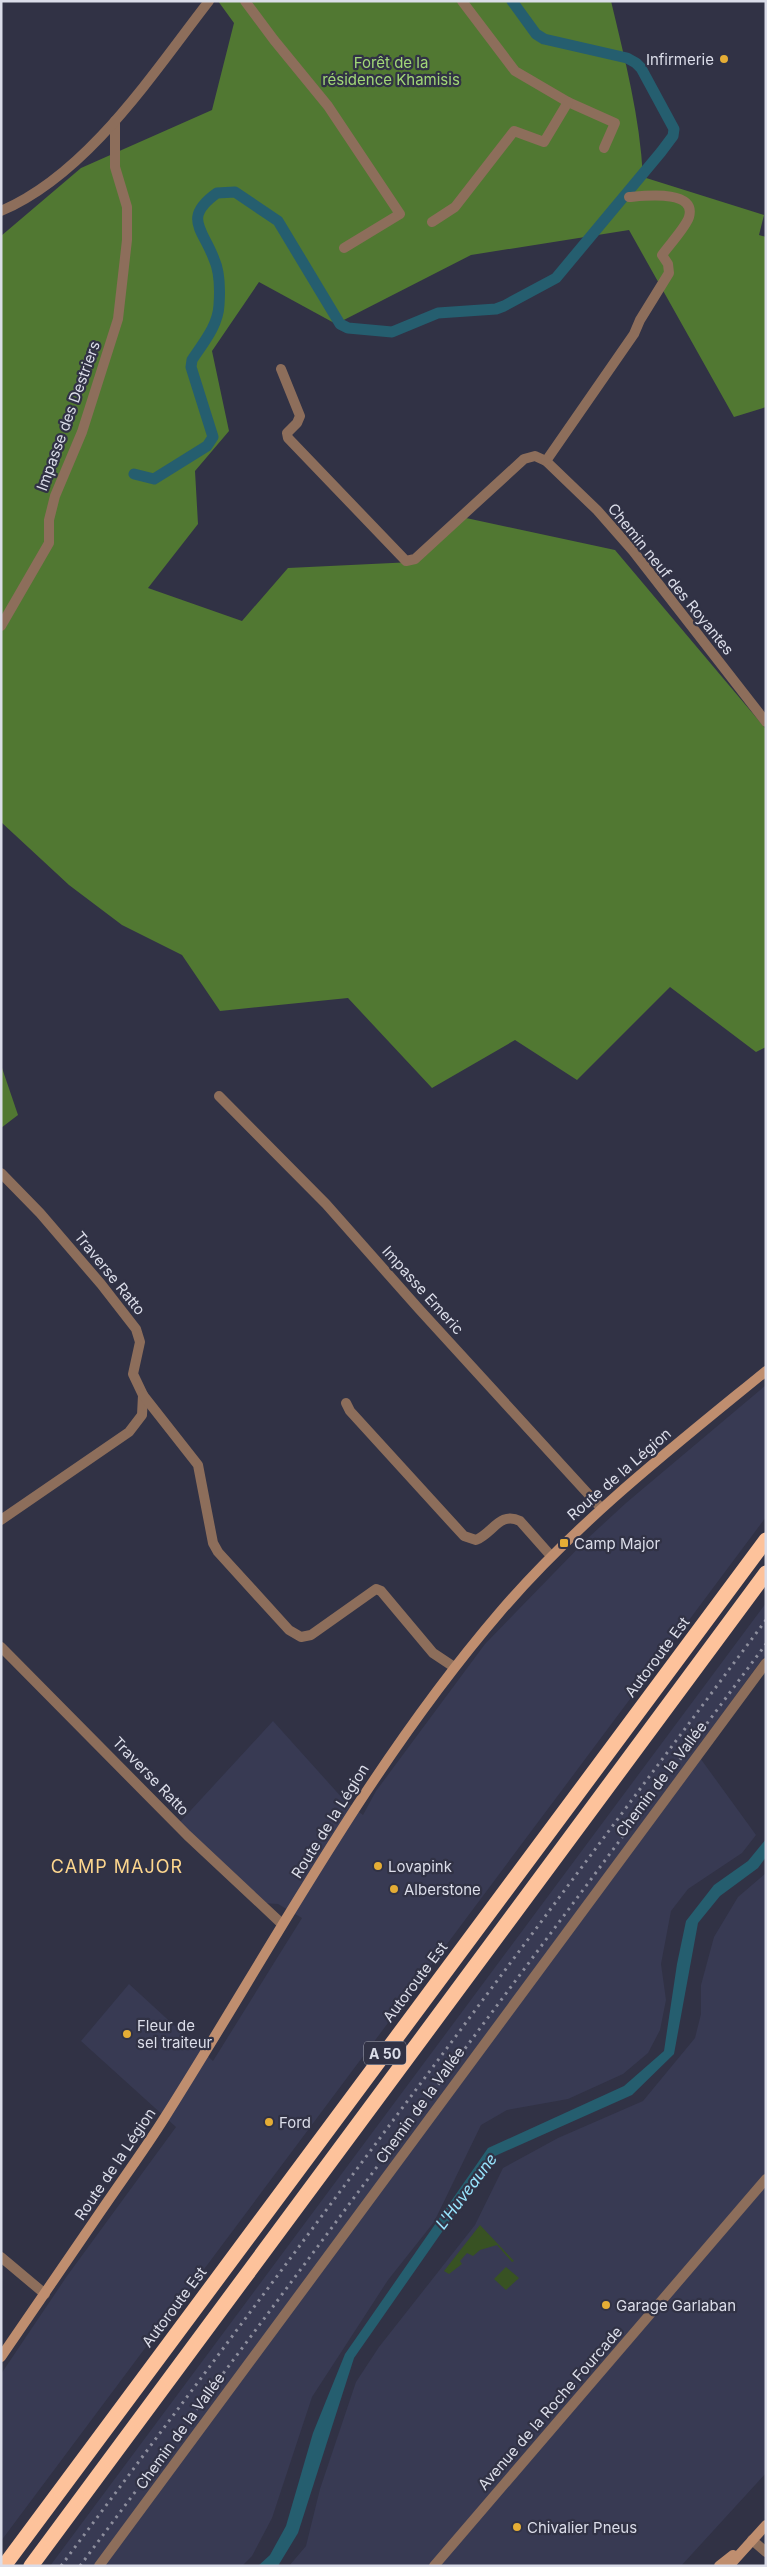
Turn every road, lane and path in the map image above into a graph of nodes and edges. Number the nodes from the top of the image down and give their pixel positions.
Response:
1 (209, 1) edge
2 (246, 1) edge
3 (462, 1) edge
4 (568, 102) junction
5 (114, 121) junction
6 (604, 148) dead end
7 (629, 197) dead end
8 (1, 211) edge
9 (432, 222) dead end
10 (344, 248) dead end
11 (281, 369) dead end
12 (546, 461) junction
13 (1, 626) edge
14 (766, 722) edge
15 (219, 1096) dead end
16 (1, 1173) edge
17 (766, 1371) edge
18 (143, 1395) junction
19 (346, 1403) dead end
20 (601, 1508) junction
21 (1, 1520) edge
22 (766, 1540) edge
23 (552, 1556) junction
24 (766, 1573) edge
25 (1, 1647) edge
26 (766, 1663) edge
27 (454, 1667) junction
28 (282, 1924) junction
29 (766, 2179) edge
30 (1, 2256) edge
31 (45, 2294) junction
32 (1, 2357) edge
33 (766, 2525) edge
34 (752, 2540) junction
35 (766, 2552) edge
36 (4, 2566) edge
37 (31, 2566) edge
38 (99, 2566) edge
39 (434, 2566) edge
40 (719, 2566) edge
41 (729, 2566) edge

1 - 5 street
2 - 10 street
3 - 4 street
4 - 6 street
4 - 9 street
5 - 8 street
5 - 13 street, Impasse des Destriers
7 - 12 street
11 - 12 street
12 - 14 street, Chemin neuf des Royantes
15 - 20 street, Impasse Emeric
16 - 18 street, Traverse Ratto
17 - 20 main road, Route de la Légion
18 - 21 street
18 - 27 street, Traverse Ratto
19 - 23 street
20 - 23 main road, Route de la Légion
22 - 36 highway, Autoroute Est / A 50
23 - 27 main road, Route de la Légion
24 - 37 highway, A 50
25 - 28 street, Traverse Ratto
26 - 38 street, Chemin de la Vallée
27 - 28 main road, Route de la Légion
28 - 31 main road, Route de la Légion
29 - 39 street, Avenue de la Roche Fourcade
30 - 31 street
31 - 32 main road, Route de la Légion
33 - 34 main road
34 - 35 street
34 - 40 main road
34 - 41 main road

